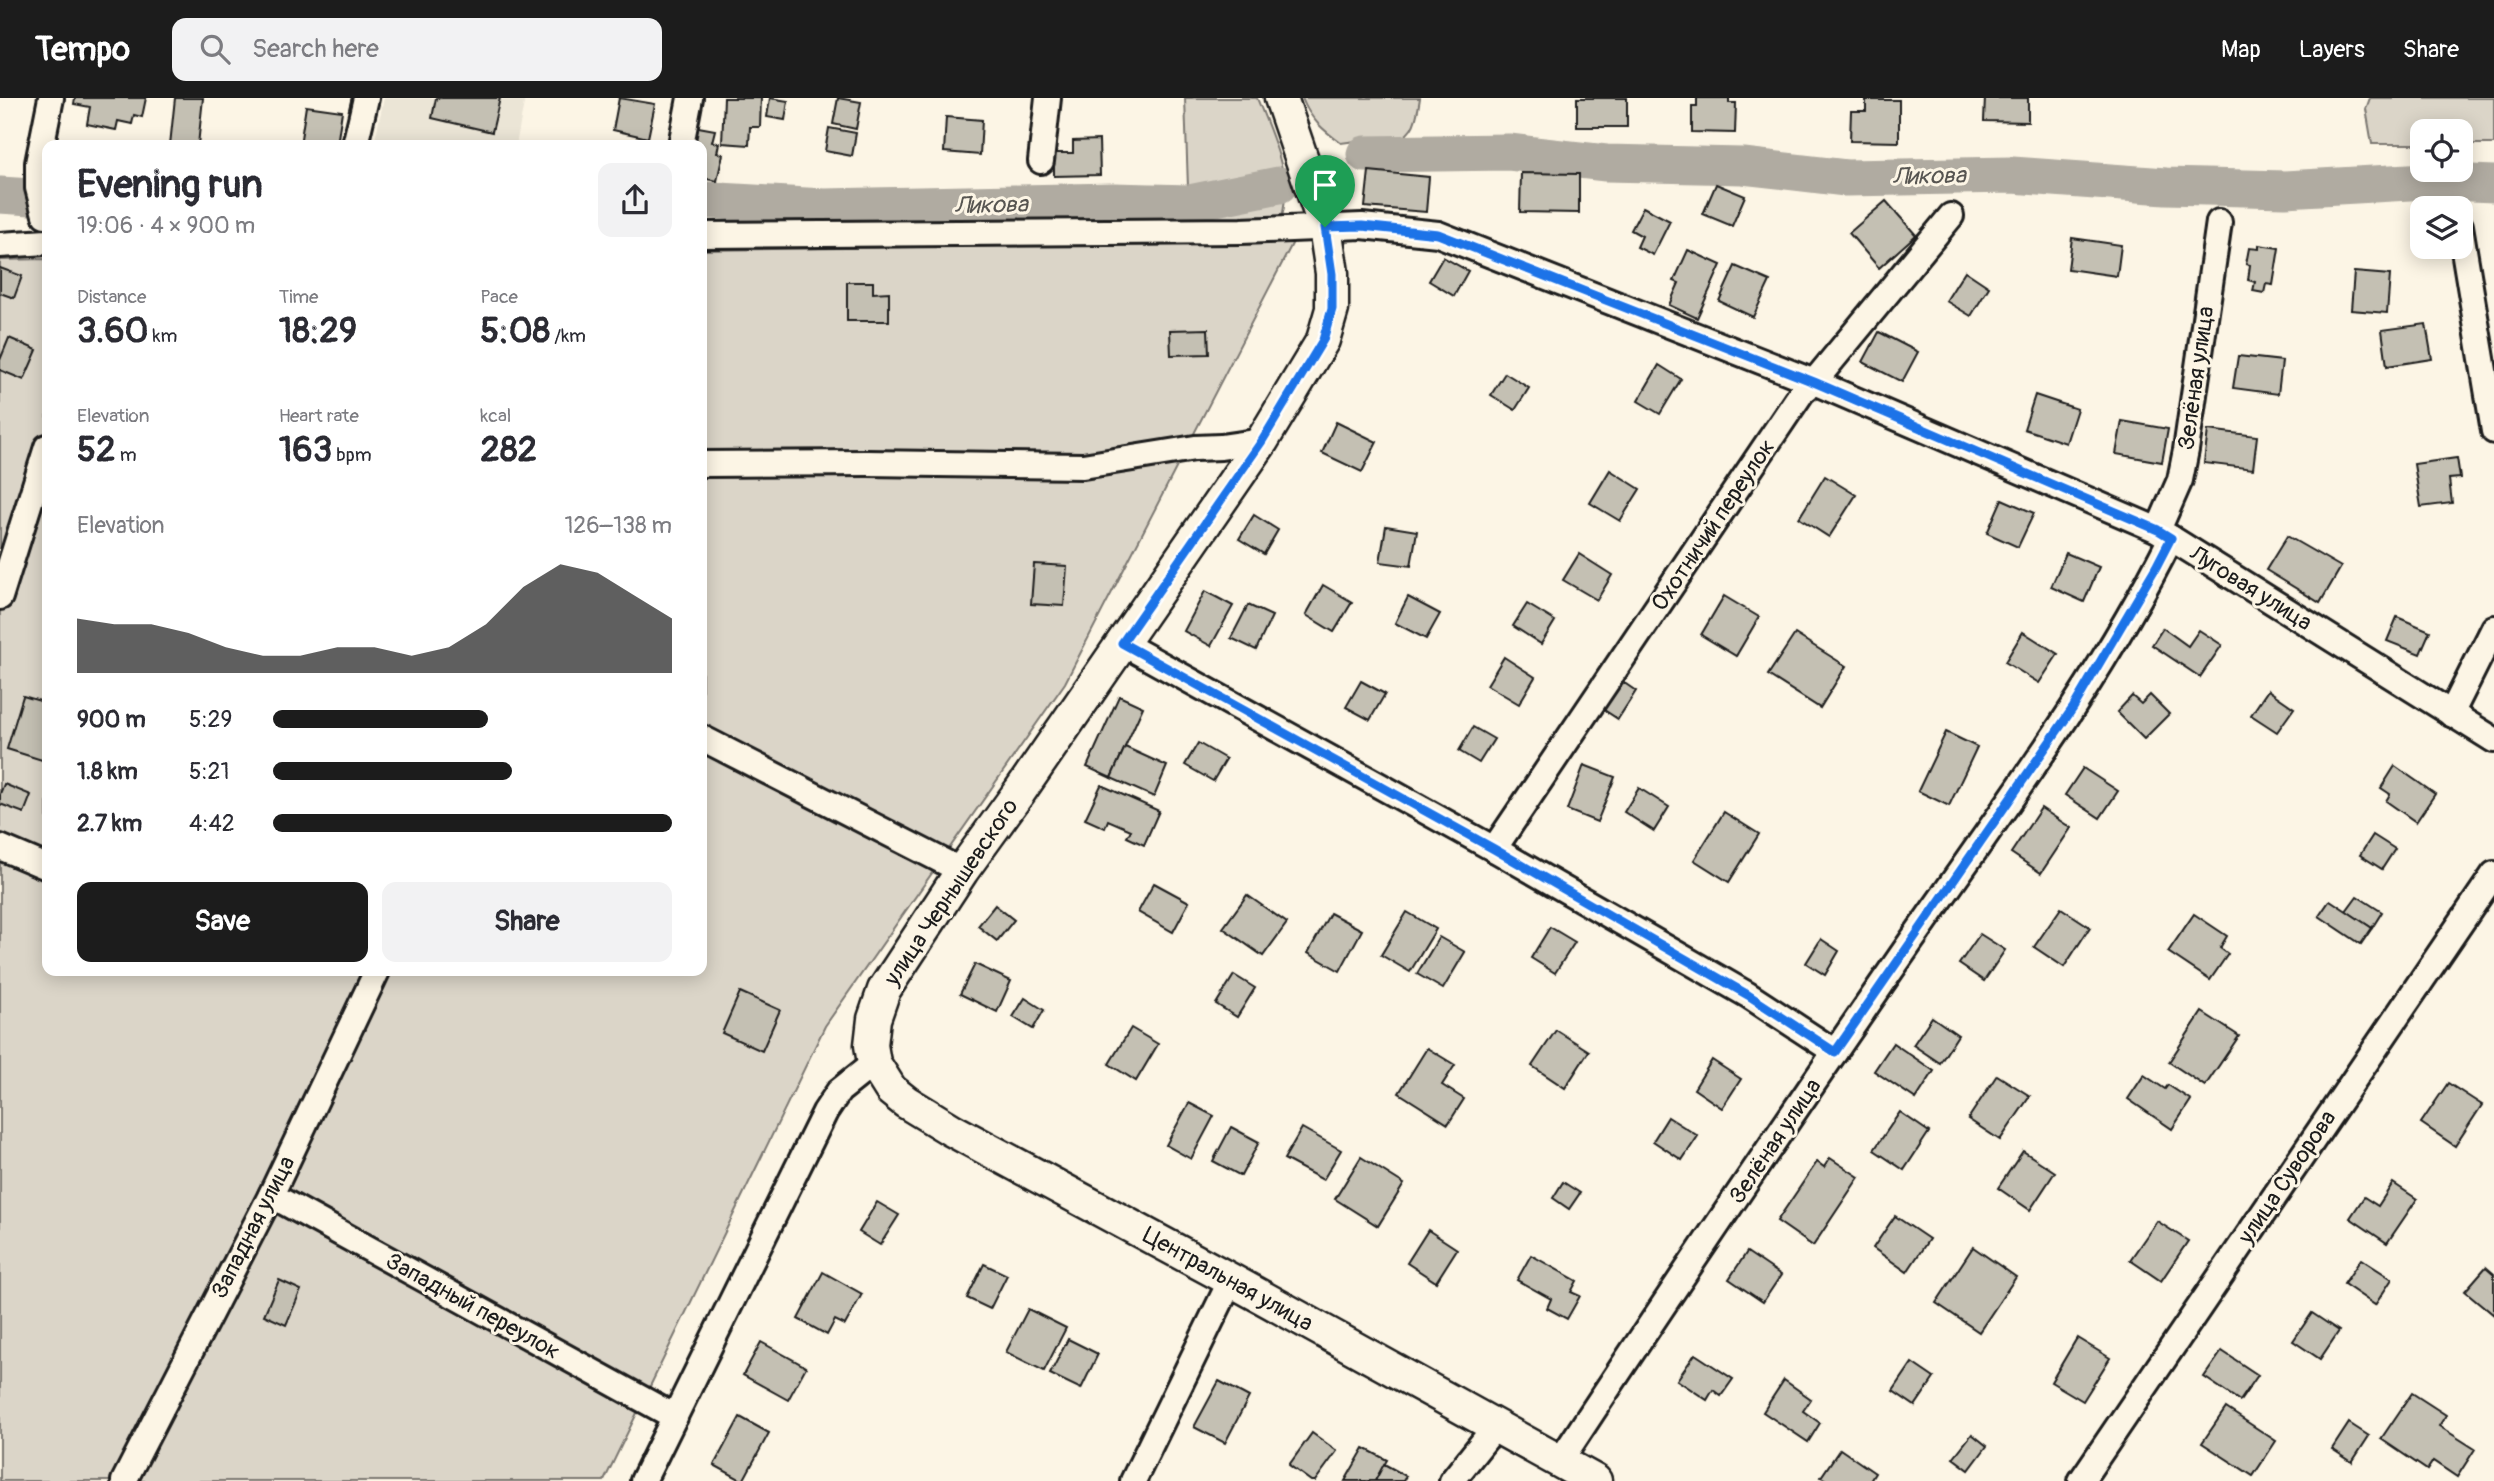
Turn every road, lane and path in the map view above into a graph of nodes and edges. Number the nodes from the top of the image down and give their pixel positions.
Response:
1 (51, 98) edge
2 (366, 98) edge
3 (690, 98) edge
4 (1048, 98) edge
5 (1281, 98) edge
6 (43, 140) edge
7 (356, 140) edge
8 (682, 140) edge
9 (42, 143) edge
10 (1041, 161) dead end
11 (42, 203) edge
12 (1951, 216) dead end
13 (2219, 222) dead end
14 (1325, 227) junction
15 (707, 234) edge
16 (42, 242) edge
17 (0, 245) edge
18 (2465, 259) edge
19 (1814, 382) junction
20 (2494, 431) edge
21 (1262, 441) junction
22 (42, 463) edge
23 (707, 464) edge
24 (2164, 534) junction
25 (0, 597) edge
26 (2494, 628) edge
27 (1122, 643) junction
28 (2451, 714) junction
29 (707, 740) edge
30 (2494, 740) edge
31 (0, 847) edge
32 (1494, 849) junction
33 (42, 864) edge
34 (962, 871) junction
35 (2494, 874) edge
36 (375, 976) edge
37 (1835, 1052) junction
38 (874, 1063) junction
39 (271, 1195) junction
40 (1231, 1280) junction
41 (675, 1417) junction
42 (1495, 1427) junction
43 (1560, 1461) junction
44 (124, 1481) edge
45 (643, 1481) edge
46 (1133, 1481) edge
47 (1452, 1481) edge
48 (1595, 1481) edge
49 (2081, 1481) edge

1 - 6 street
2 - 7 street
3 - 8 street
4 - 10 street
5 - 14 street, улица Чернышевского
9 - 11 street
12 - 19 street, Охотничий переулок
13 - 24 street, Зелёная улица
14 - 15 street, Луговая улица
14 - 19 street, Луговая улица
14 - 21 street, улица Чернышевского
16 - 17 street
18 - 20 street
19 - 24 street, Луговая улица
19 - 32 street, Охотничий переулок
21 - 23 street
21 - 27 street, улица Чернышевского
22 - 25 street
24 - 28 street, Луговая улица
24 - 37 street, Зелёная улица
26 - 28 street
27 - 32 street
27 - 34 street, улица Чернышевского
28 - 30 street, Луговая улица
29 - 34 street
31 - 33 street
32 - 37 street
34 - 38 street, улица Чернышевского
35 - 49 street, улица Суворова
36 - 39 street, Западная улица
37 - 43 street, Зелёная улица
38 - 40 street, Центральная улица
38 - 41 street
39 - 41 street, Западный переулок
39 - 44 street, Западная улица
40 - 42 street, Центральная улица
40 - 46 street
41 - 45 street
42 - 43 street, Центральная улица
42 - 47 street
43 - 48 street, Центральная улица

